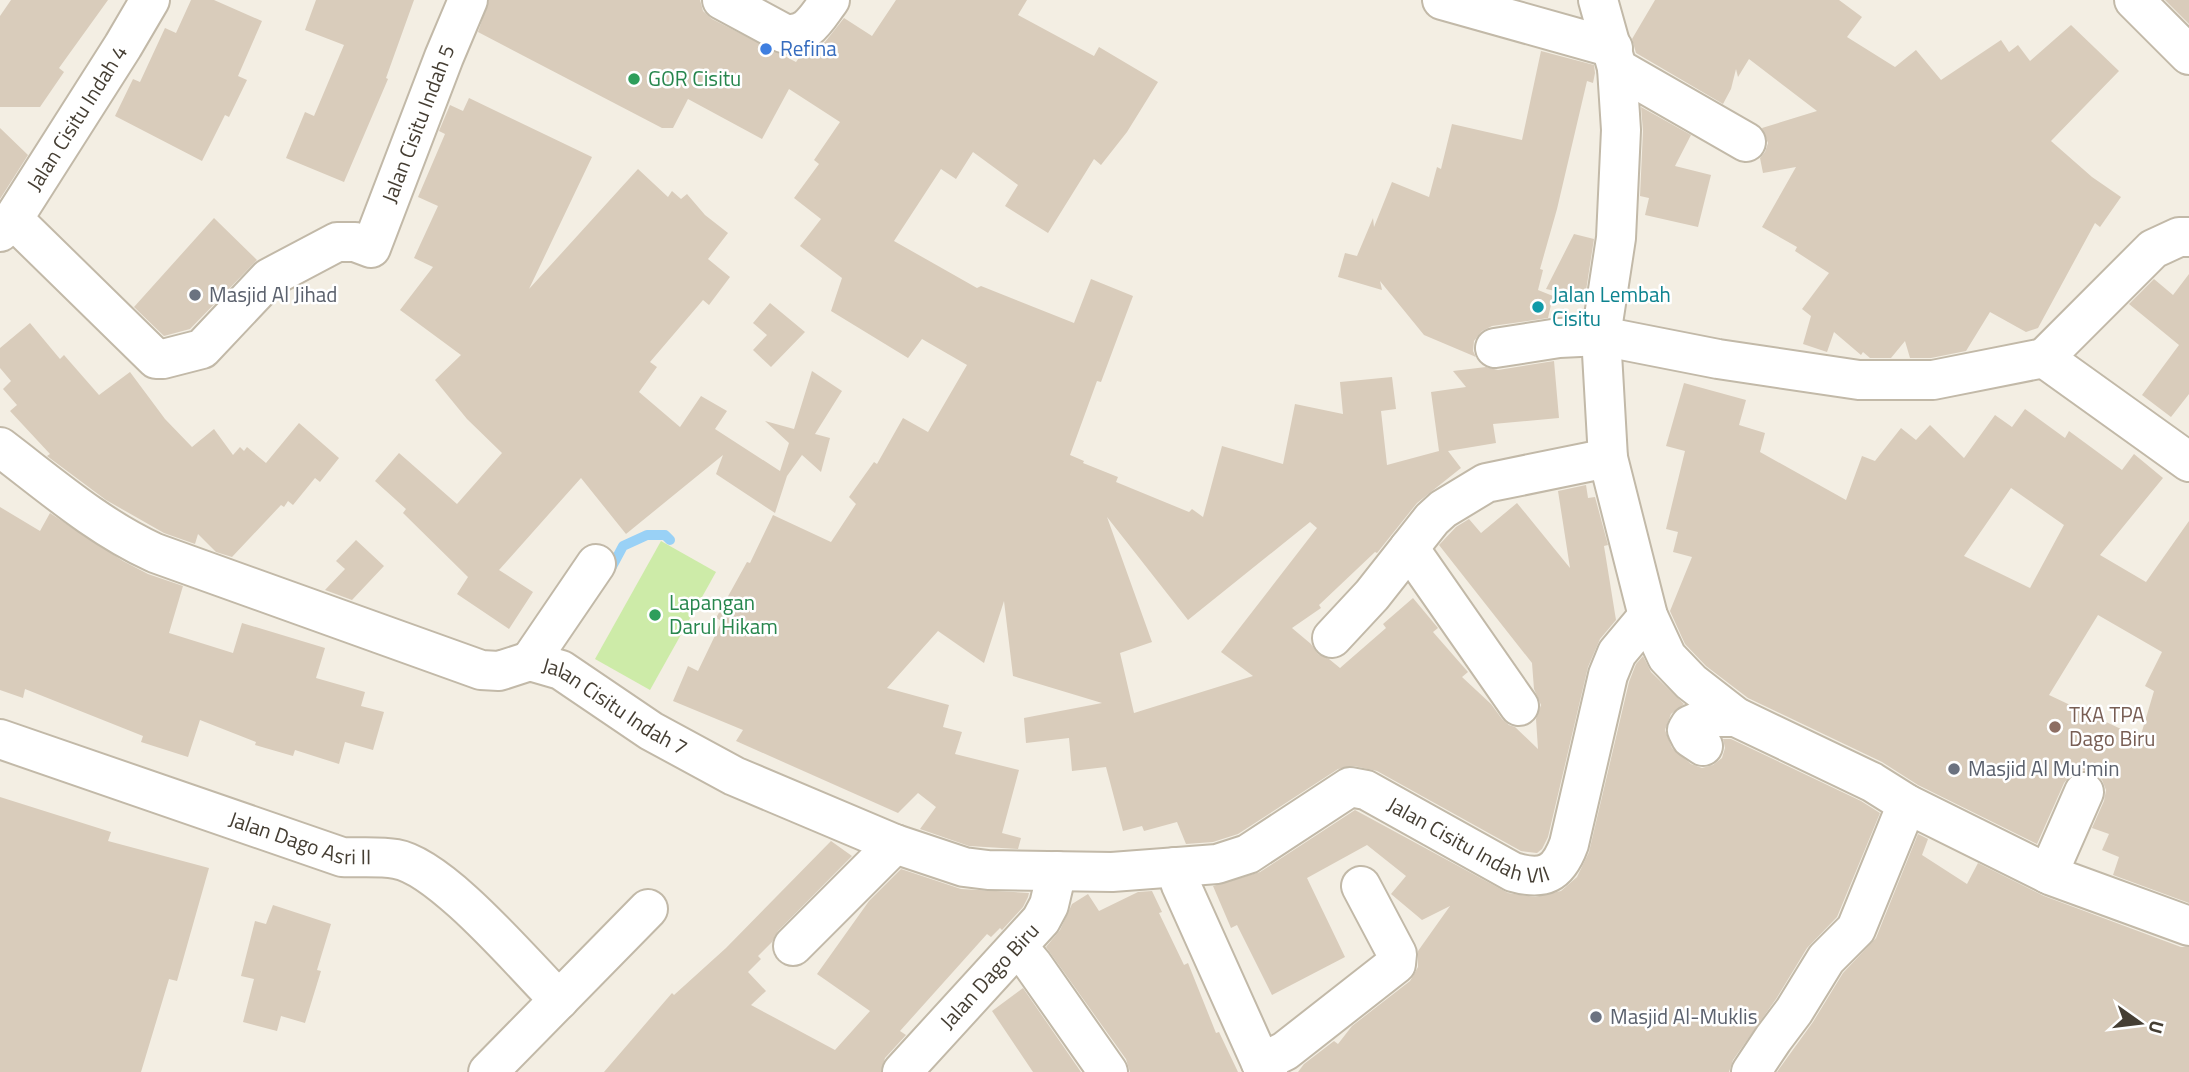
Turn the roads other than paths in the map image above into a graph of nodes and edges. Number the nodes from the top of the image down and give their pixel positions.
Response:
1 (150, 0) edge
2 (468, 0) edge
3 (722, 0) edge
4 (830, 0) edge
5 (1442, 0) edge
6 (1598, 0) edge
7 (2134, 0) edge
8 (2189, 55) edge
9 (1615, 58) junction
10 (1746, 142) dead end
11 (7, 226) edge
12 (2189, 237) edge
13 (1601, 336) junction
14 (1495, 348) dead end
15 (2044, 358) junction
16 (0, 447) edge
17 (1608, 458) junction
18 (2189, 462) edge
19 (1409, 548) junction
20 (596, 564) dead end
21 (1648, 616) junction
22 (1332, 638) dead end
23 (530, 661) junction
24 (1519, 706) dead end
25 (1736, 717) junction
26 (0, 739) edge
27 (1703, 746) dead end
28 (2084, 792) dead end
29 (1908, 804) junction
30 (895, 845) junction
31 (1175, 867) junction
32 (1057, 871) junction
33 (2048, 874) junction
34 (1361, 886) dead end
35 (648, 909) dead end
36 (2189, 926) edge
37 (793, 946) dead end
38 (1018, 947) junction
39 (559, 1000) junction
40 (1265, 1067) edge
41 (488, 1072) edge
42 (902, 1072) edge
43 (1108, 1072) edge
44 (1751, 1072) edge

1 - 11 street, Jalan Cisitu Indah 4
2 - 11 street, Jalan Cisitu Indah 5
3 - 4 street
5 - 9 street
6 - 9 street
7 - 8 street
9 - 10 street
9 - 13 street
12 - 15 street
13 - 14 street
13 - 15 street
13 - 17 street
15 - 18 street
16 - 23 street, Jalan Cisitu Indah 7
17 - 19 street
17 - 21 street
19 - 22 street
19 - 24 street
20 - 23 street
21 - 25 street
21 - 31 street, Jalan Cisitu Indah VII
23 - 30 street, Jalan Cisitu Indah 7
25 - 27 street
25 - 29 street
26 - 39 street, Jalan Dago Asri II
28 - 33 street
29 - 33 street
29 - 44 street
30 - 32 street, Jalan Cisitu Indah 7
30 - 37 street
31 - 32 street, Jalan Cisitu Indah 7
31 - 40 street
32 - 38 street, Jalan Dago Biru
33 - 36 street
34 - 40 street
35 - 39 street
38 - 42 street, Jalan Dago Biru
38 - 43 street
39 - 41 street

